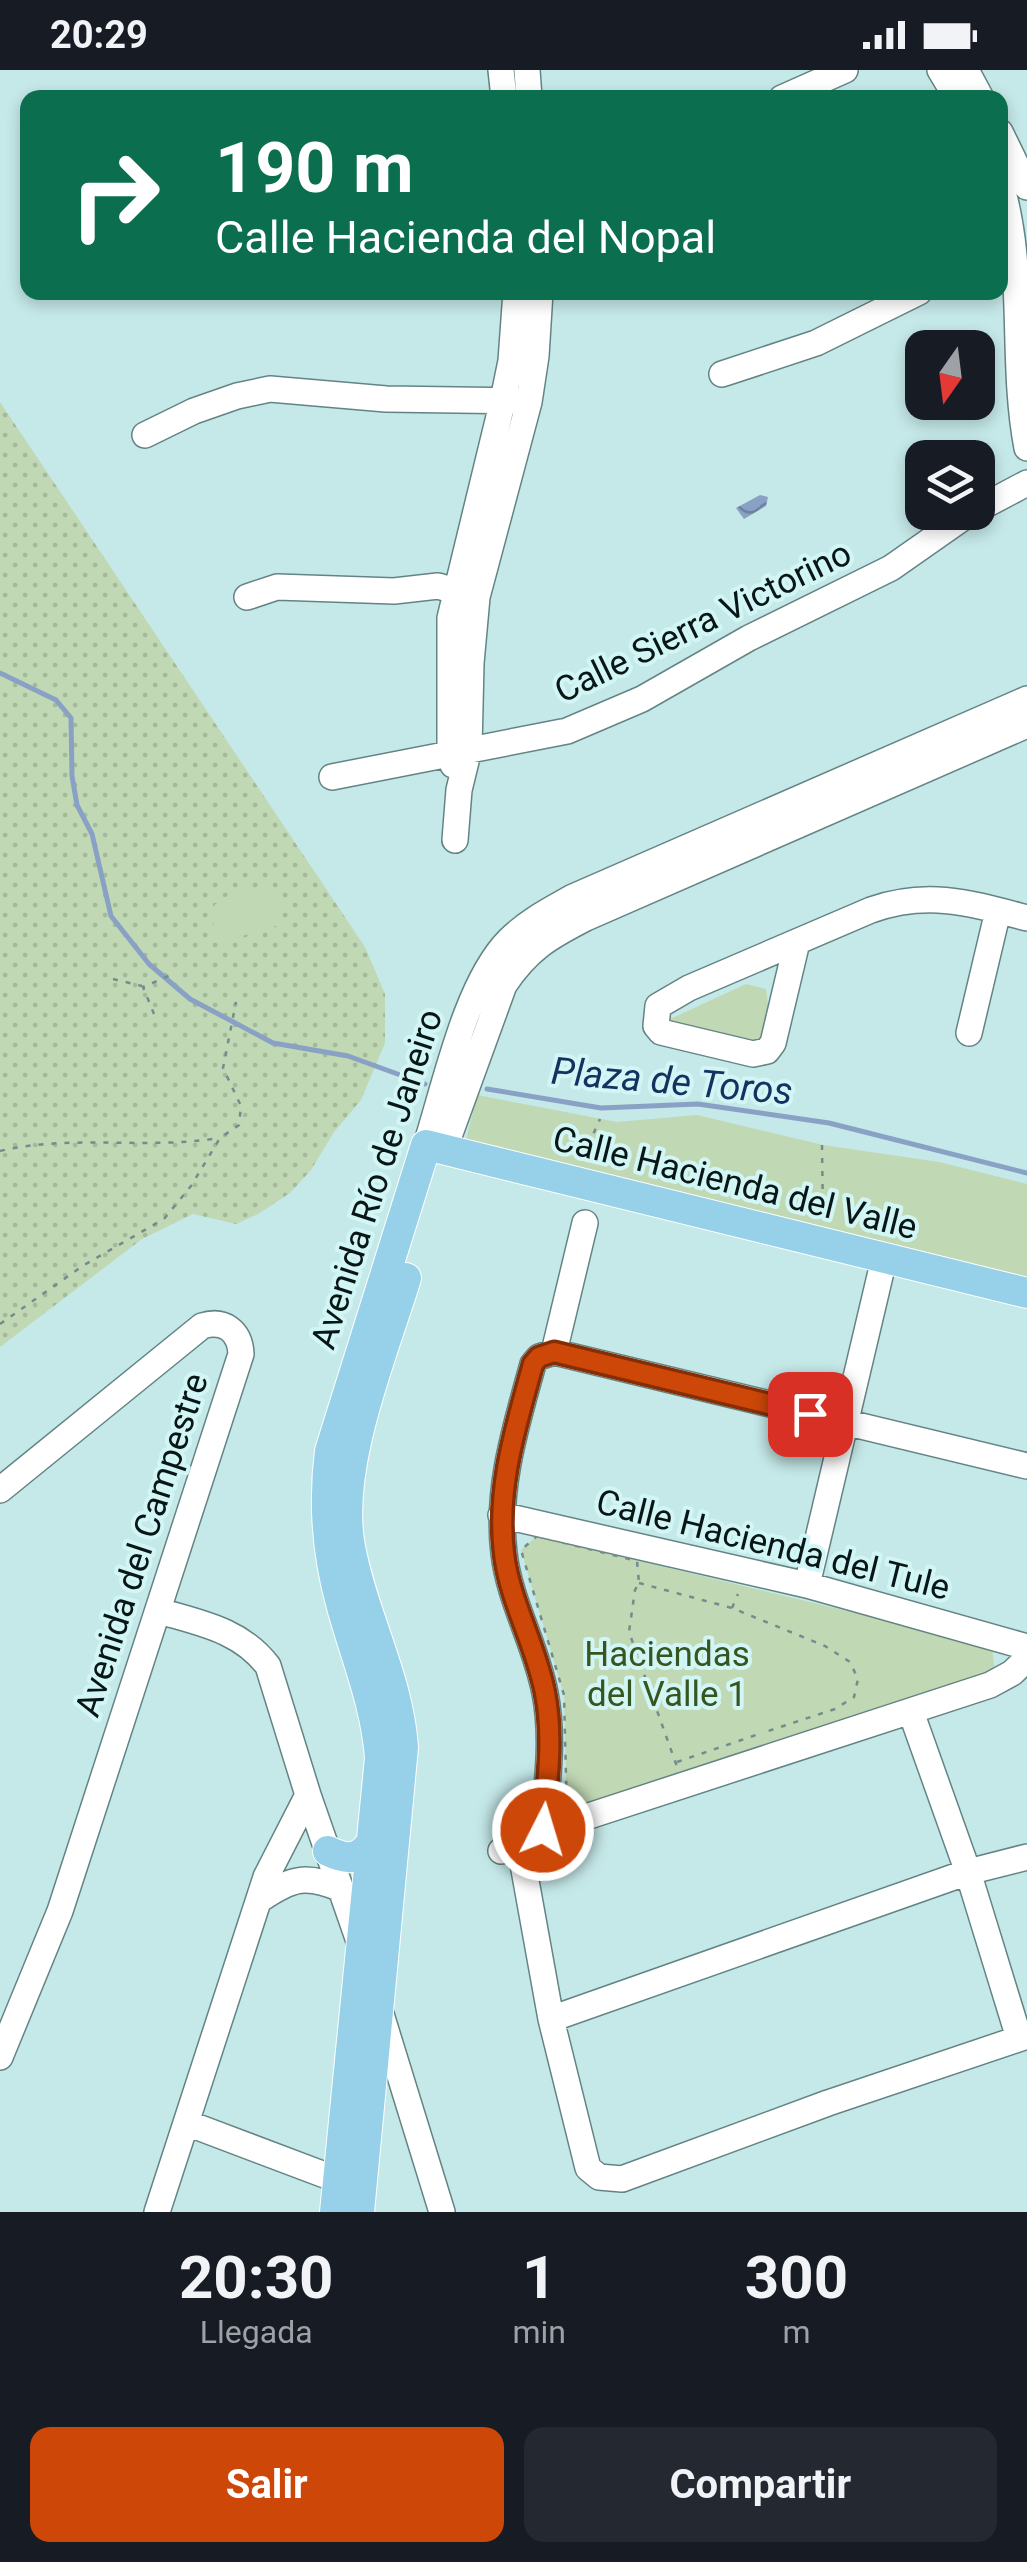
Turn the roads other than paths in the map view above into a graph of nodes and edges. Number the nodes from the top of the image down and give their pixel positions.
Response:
1 (844, 70) edge
2 (800, 90) edge
3 (1008, 148) edge
4 (1027, 187) edge
5 (1014, 234) edge
6 (515, 300) edge
7 (540, 300) edge
8 (904, 300) edge
9 (722, 374) dead end
10 (516, 401) junction
11 (145, 435) dead end
12 (1027, 448) edge
13 (1027, 483) edge
14 (995, 500) edge
15 (946, 530) edge
16 (466, 594) junction
17 (247, 597) dead end
18 (1027, 699) edge
19 (1027, 725) edge
20 (459, 751) junction
21 (332, 777) dead end
22 (454, 840) dead end
23 (998, 911) junction
24 (1027, 918) edge
25 (798, 942) junction
26 (969, 1033) dead end
27 (435, 1148) junction
28 (585, 1224) dead end
29 (884, 1259) junction
30 (1027, 1293) edge
31 (554, 1352) junction
32 (846, 1422) junction
33 (1027, 1466) edge
34 (0, 1490) edge
35 (502, 1515) junction
36 (807, 1584) junction
37 (156, 1619) junction
38 (1027, 1647) edge
39 (1027, 1659) edge
40 (911, 1712) junction
41 (308, 1795) junction
42 (543, 1830) junction
43 (372, 1840) junction
44 (278, 1850) junction
45 (328, 1852) junction
46 (1027, 1857) edge
47 (968, 1872) junction
48 (341, 1888) junction
49 (260, 1898) junction
50 (362, 1948) junction
51 (378, 2008) junction
52 (551, 2020) junction
53 (1023, 2037) edge
54 (0, 2057) edge
55 (186, 2124) junction
56 (338, 2180) junction
57 (158, 2212) edge
58 (335, 2212) edge
59 (359, 2212) edge
60 (442, 2212) edge

1 - 2 street
3 - 4 street
5 - 12 street
6 - 10 street
7 - 10 street
8 - 9 street
10 - 11 street
10 - 16 street
13 - 14 street, Calle Sierra Victorino
15 - 20 street, Calle Sierra Victorino
16 - 17 street
16 - 20 street
18 - 27 street, Avenida Río de Janeiro
19 - 27 street, Avenida Río de Janeiro
20 - 21 street, Calle Sierra Victorino
20 - 22 street
23 - 24 street
23 - 25 street
23 - 26 street
25 - 25 street
27 - 29 main road, Calle Hacienda del Valle
27 - 43 main road, Avenida Río de Janeiro
27 - 51 main road, Avenida Río de Janeiro
28 - 31 street
29 - 30 main road, Calle Hacienda del Valle
29 - 32 street
31 - 32 street
31 - 35 street
32 - 33 street
32 - 36 street
34 - 37 street, Avenida del Campestre
35 - 36 street, Calle Hacienda del Tule
35 - 42 street
36 - 38 street, Calle Hacienda del Tule
37 - 41 street
37 - 54 street, Avenida del Campestre
39 - 40 street
40 - 42 street
40 - 47 street
41 - 44 street
41 - 45 street
42 - 52 street
43 - 45 main road
43 - 50 main road, Avenida Río de Janeiro
44 - 45 street
44 - 49 street
45 - 48 street
46 - 47 street
47 - 52 street
47 - 53 street
48 - 49 street
48 - 50 street
49 - 55 street
50 - 51 street
50 - 56 main road, Avenida Río de Janeiro
51 - 59 main road, Avenida Río de Janeiro
51 - 60 street
52 - 53 street
55 - 56 street
55 - 57 street
56 - 58 main road, Avenida Río de Janeiro

